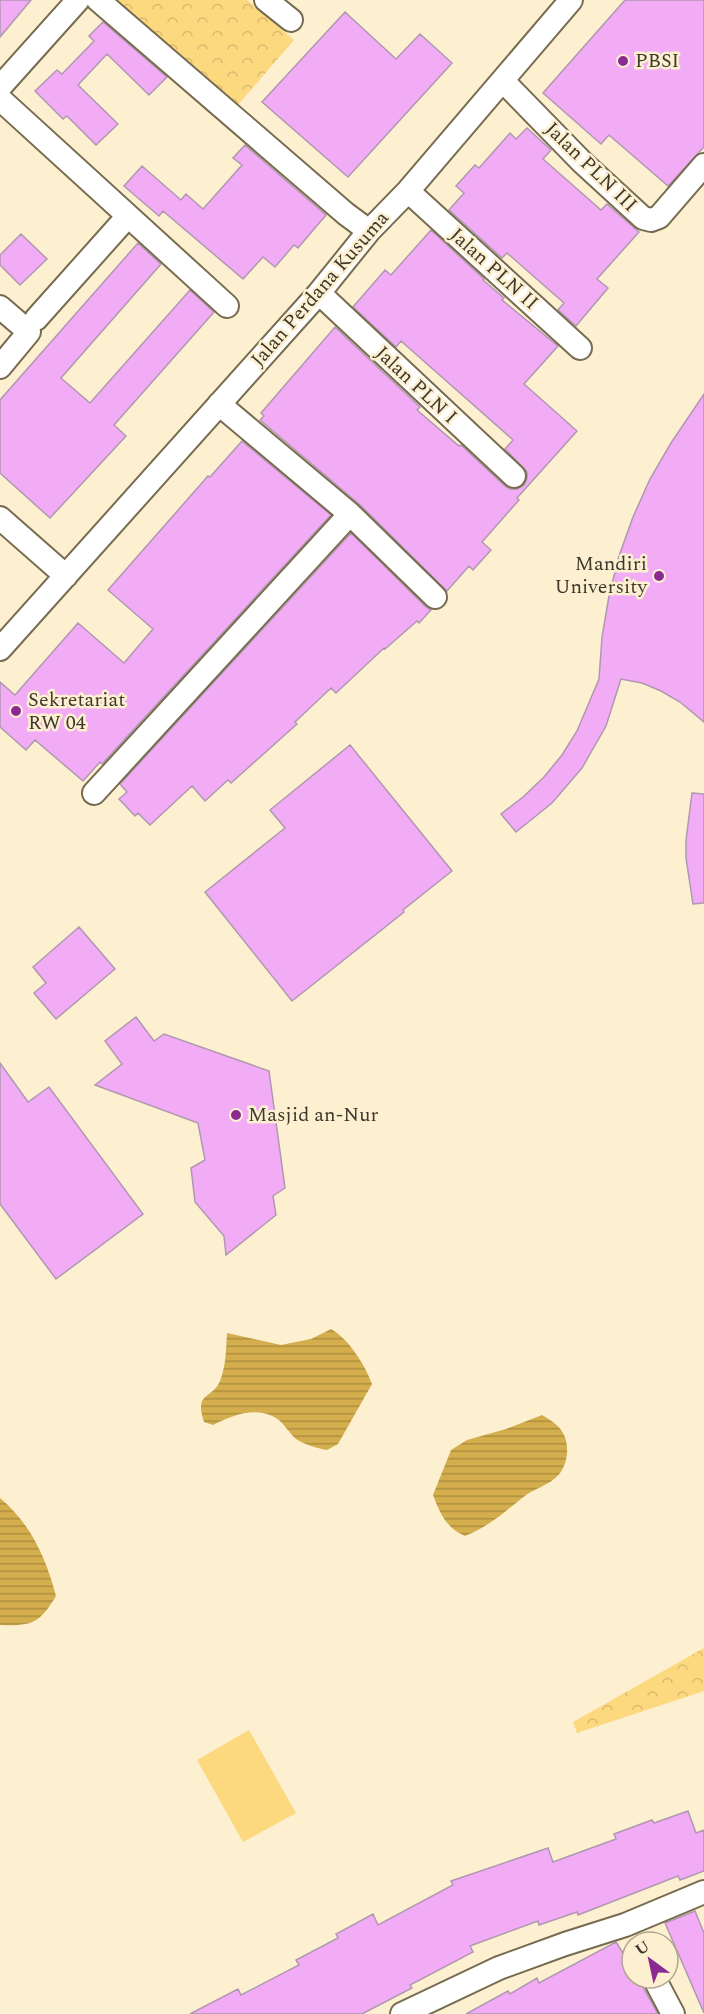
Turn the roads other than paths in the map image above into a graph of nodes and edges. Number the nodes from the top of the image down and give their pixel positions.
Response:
1 (78, 0) edge
2 (98, 0) edge
3 (266, 0) edge
4 (571, 0) edge
5 (291, 20) dead end
6 (503, 81) junction
7 (0, 87) edge
8 (0, 99) edge
9 (704, 165) edge
10 (408, 191) junction
11 (128, 216) junction
12 (369, 231) junction
13 (319, 293) junction
14 (227, 306) dead end
15 (0, 307) edge
16 (32, 326) junction
17 (580, 348) dead end
18 (0, 367) edge
19 (219, 404) junction
20 (514, 476) dead end
21 (350, 514) junction
22 (0, 518) edge
23 (66, 576) junction
24 (435, 597) dead end
25 (0, 648) edge
26 (94, 793) dead end
27 (704, 1892) edge
28 (637, 1930) edge
29 (620, 1936) edge
30 (660, 1990) edge
31 (402, 2014) edge
32 (673, 2014) edge

1 - 7 street
2 - 12 street
3 - 5 street
4 - 6 street, Jalan Perdana Kusuma
6 - 9 street, Jalan PLN III
6 - 10 street, Jalan Perdana Kusuma
8 - 11 street
10 - 12 street, Jalan Perdana Kusuma
10 - 17 street, Jalan PLN II
11 - 14 street
11 - 16 street
12 - 13 street, Jalan Perdana Kusuma
13 - 19 street, Jalan Perdana Kusuma
13 - 20 street, Jalan PLN I
15 - 16 street
16 - 18 street
19 - 21 street
19 - 23 street, Jalan Perdana Kusuma
21 - 24 street
21 - 26 street
22 - 23 street
23 - 25 street, Jalan Perdana Kusuma
27 - 28 street
29 - 31 street
30 - 32 street

